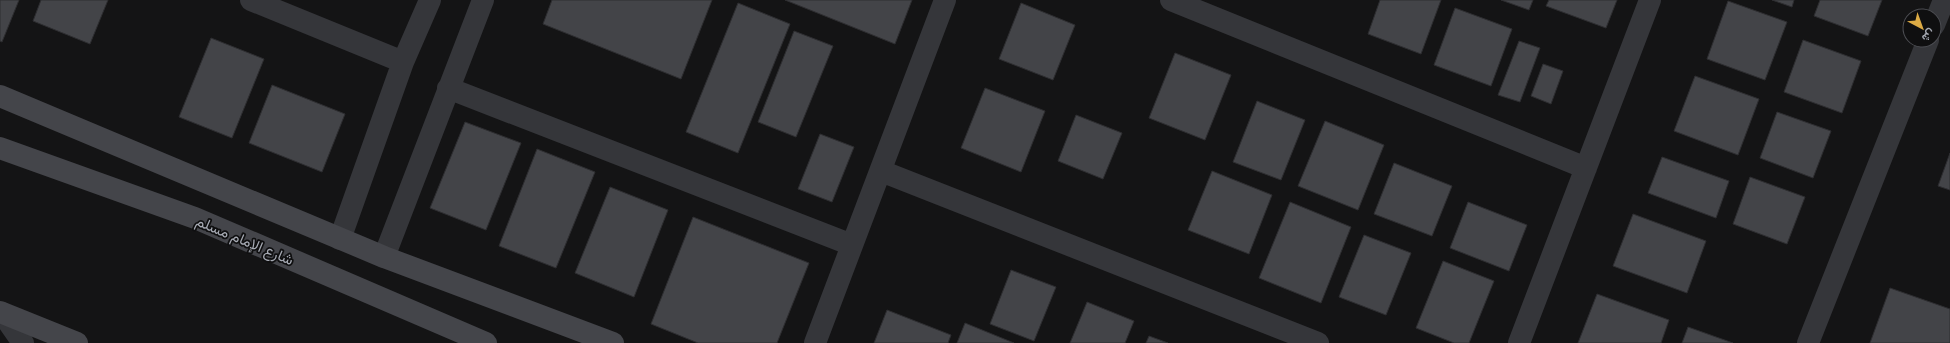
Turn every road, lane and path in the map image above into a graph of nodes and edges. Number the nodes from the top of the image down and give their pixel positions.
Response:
1 (251, 0) edge
2 (430, 0) edge
3 (483, 0) edge
4 (945, 0) edge
5 (1171, 0) edge
6 (1650, 0) edge
7 (1925, 48) edge
8 (403, 62) junction
9 (448, 88) junction
10 (0, 96) edge
11 (0, 148) edge
12 (1586, 168) junction
13 (881, 171) junction
14 (340, 239) junction
15 (852, 245) junction
16 (384, 257) junction
17 (1, 312) edge
18 (74, 342) edge
19 (23, 343) edge
20 (486, 343) edge
21 (613, 343) edge
22 (815, 343) edge
23 (1318, 343) edge
24 (1519, 343) edge
25 (1808, 343) edge

1 - 8 street
2 - 8 street
3 - 9 street
4 - 13 street
5 - 12 street
6 - 12 street
7 - 25 street
8 - 14 street
9 - 15 street
9 - 16 street
10 - 14 street
11 - 20 street, شارع الإمام مسلم
12 - 24 street
13 - 15 street
13 - 23 street
14 - 16 street
15 - 22 street
16 - 21 street
17 - 18 street
17 - 19 street

